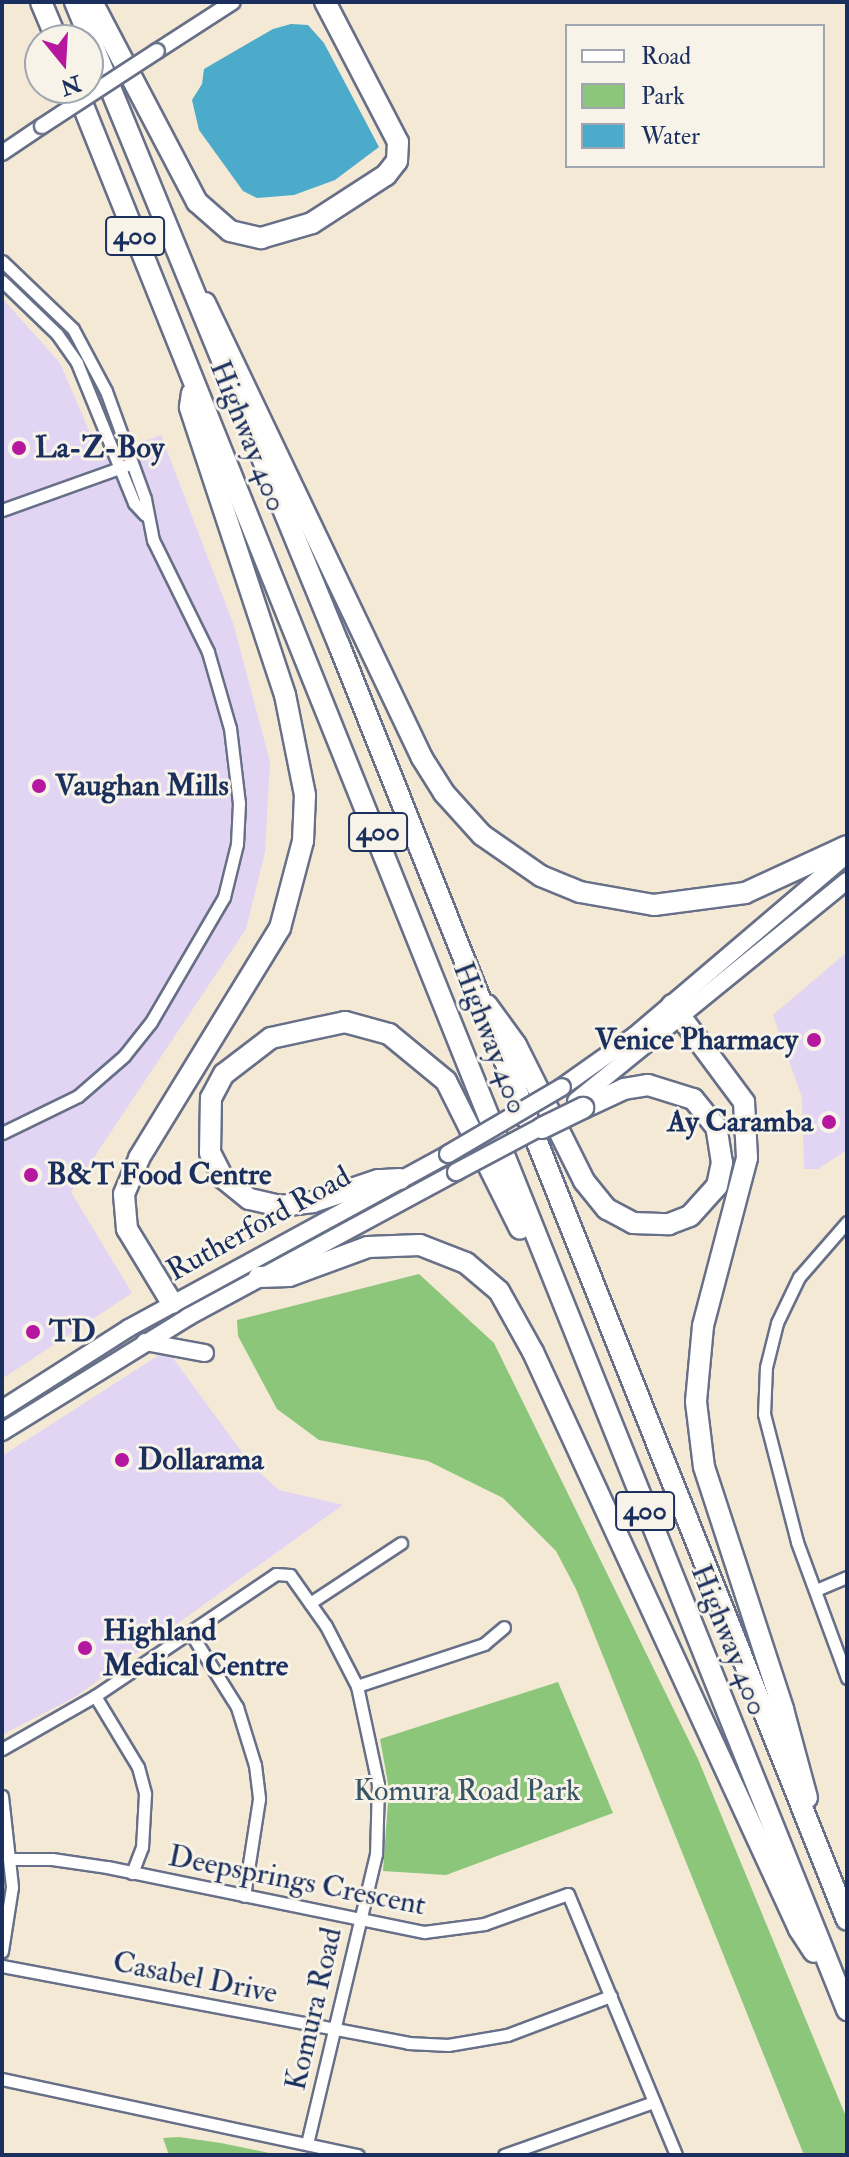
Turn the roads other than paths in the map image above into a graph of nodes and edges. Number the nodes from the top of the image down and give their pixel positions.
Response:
1 (41, 2) edge
2 (75, 2) edge
3 (92, 2) edge
4 (233, 2) edge
5 (325, 2) edge
6 (50, 24) edge
7 (82, 104) edge
8 (2, 153) edge
9 (2, 261) edge
10 (183, 274) junction
11 (2, 281) edge
12 (194, 383) junction
13 (133, 463) junction
14 (120, 467) junction
15 (2, 510) edge
16 (145, 515) junction
17 (847, 846) edge
18 (847, 855) edge
19 (847, 881) edge
20 (468, 980) junction
21 (677, 1011) junction
22 (580, 1104) junction
23 (542, 1128) joint
24 (2, 1133) edge
25 (400, 1179) junction
26 (847, 1222) edge
27 (259, 1277) junction
28 (554, 1283) junction
29 (172, 1303) junction
30 (188, 1317) junction
31 (145, 1342) junction
32 (205, 1353) dead end
33 (2, 1409) edge
34 (2, 1432) edge
35 (401, 1543) dead end
36 (847, 1577) edge
37 (816, 1590) junction
38 (310, 1603) junction
39 (504, 1627) dead end
40 (190, 1632) junction
41 (847, 1678) edge
42 (357, 1686) junction
43 (95, 1696) junction
44 (2, 1749) edge
45 (2, 1796) edge
46 (807, 1822) junction
47 (11, 1859) junction
48 (132, 1873) junction
49 (244, 1896) junction
50 (360, 1917) junction
51 (847, 1920) edge
52 (2, 1951) edge
53 (2, 1966) edge
54 (836, 1983) junction
55 (611, 1996) junction
56 (847, 2010) edge
57 (335, 2028) junction
58 (2, 2079) edge
59 (654, 2102) junction
60 (307, 2144) junction
61 (358, 2155) edge
62 (504, 2155) edge
63 (676, 2155) edge

1 - 6 highway
2 - 10 highway, Highway 400 / 400
3 - 5 highway
4 - 8 street, bridge
7 - 12 highway, Highway 400 / 400
9 - 13 street
10 - 17 highway
10 - 20 highway, Highway 400 / 400
11 - 14 street
12 - 28 highway, Highway 400 / 400
12 - 29 highway
13 - 14 street
13 - 16 street
14 - 15 street
14 - 16 street
16 - 24 street
18 - 21 main road, Rutherford Road
19 - 21 main road, Rutherford Road
20 - 22 highway
20 - 46 highway, Highway 400 / 400
21 - 22 main road, Rutherford Road
21 - 25 main road, Rutherford Road, bridge
21 - 46 highway
22 - 23 highway, bridge
23 - 27 main road, Rutherford Road, bridge
25 - 28 highway
25 - 29 main road, Rutherford Road
26 - 37 street
27 - 30 main road, Rutherford Road
27 - 54 highway
28 - 54 highway, Highway 400 / 400
29 - 30 main road
29 - 33 main road, Rutherford Road
30 - 31 main road, Rutherford Road
31 - 32 main road
31 - 34 main road, Rutherford Road
35 - 38 street
36 - 37 street
37 - 41 street
38 - 40 street, Komura Road
38 - 42 street, Komura Road
39 - 42 street
40 - 43 street, Komura Road
40 - 49 street
42 - 50 street, Komura Road
43 - 44 street, Komura Road
43 - 48 street
45 - 47 street
46 - 51 highway, Highway 400 / 400
47 - 48 street, Deepsprings Crescent
47 - 52 street
48 - 49 street, Deepsprings Crescent
49 - 50 street, Deepsprings Crescent
50 - 55 street, Deepsprings Crescent
50 - 57 street, Komura Road
53 - 57 street, Casabel Drive
54 - 56 highway, Highway 400 / 400
55 - 57 street, Casabel Drive
55 - 59 street, Deepsprings Crescent
57 - 60 street, Komura Road
58 - 60 street
59 - 62 street
59 - 63 street, Deepsprings Crescent
60 - 61 street

